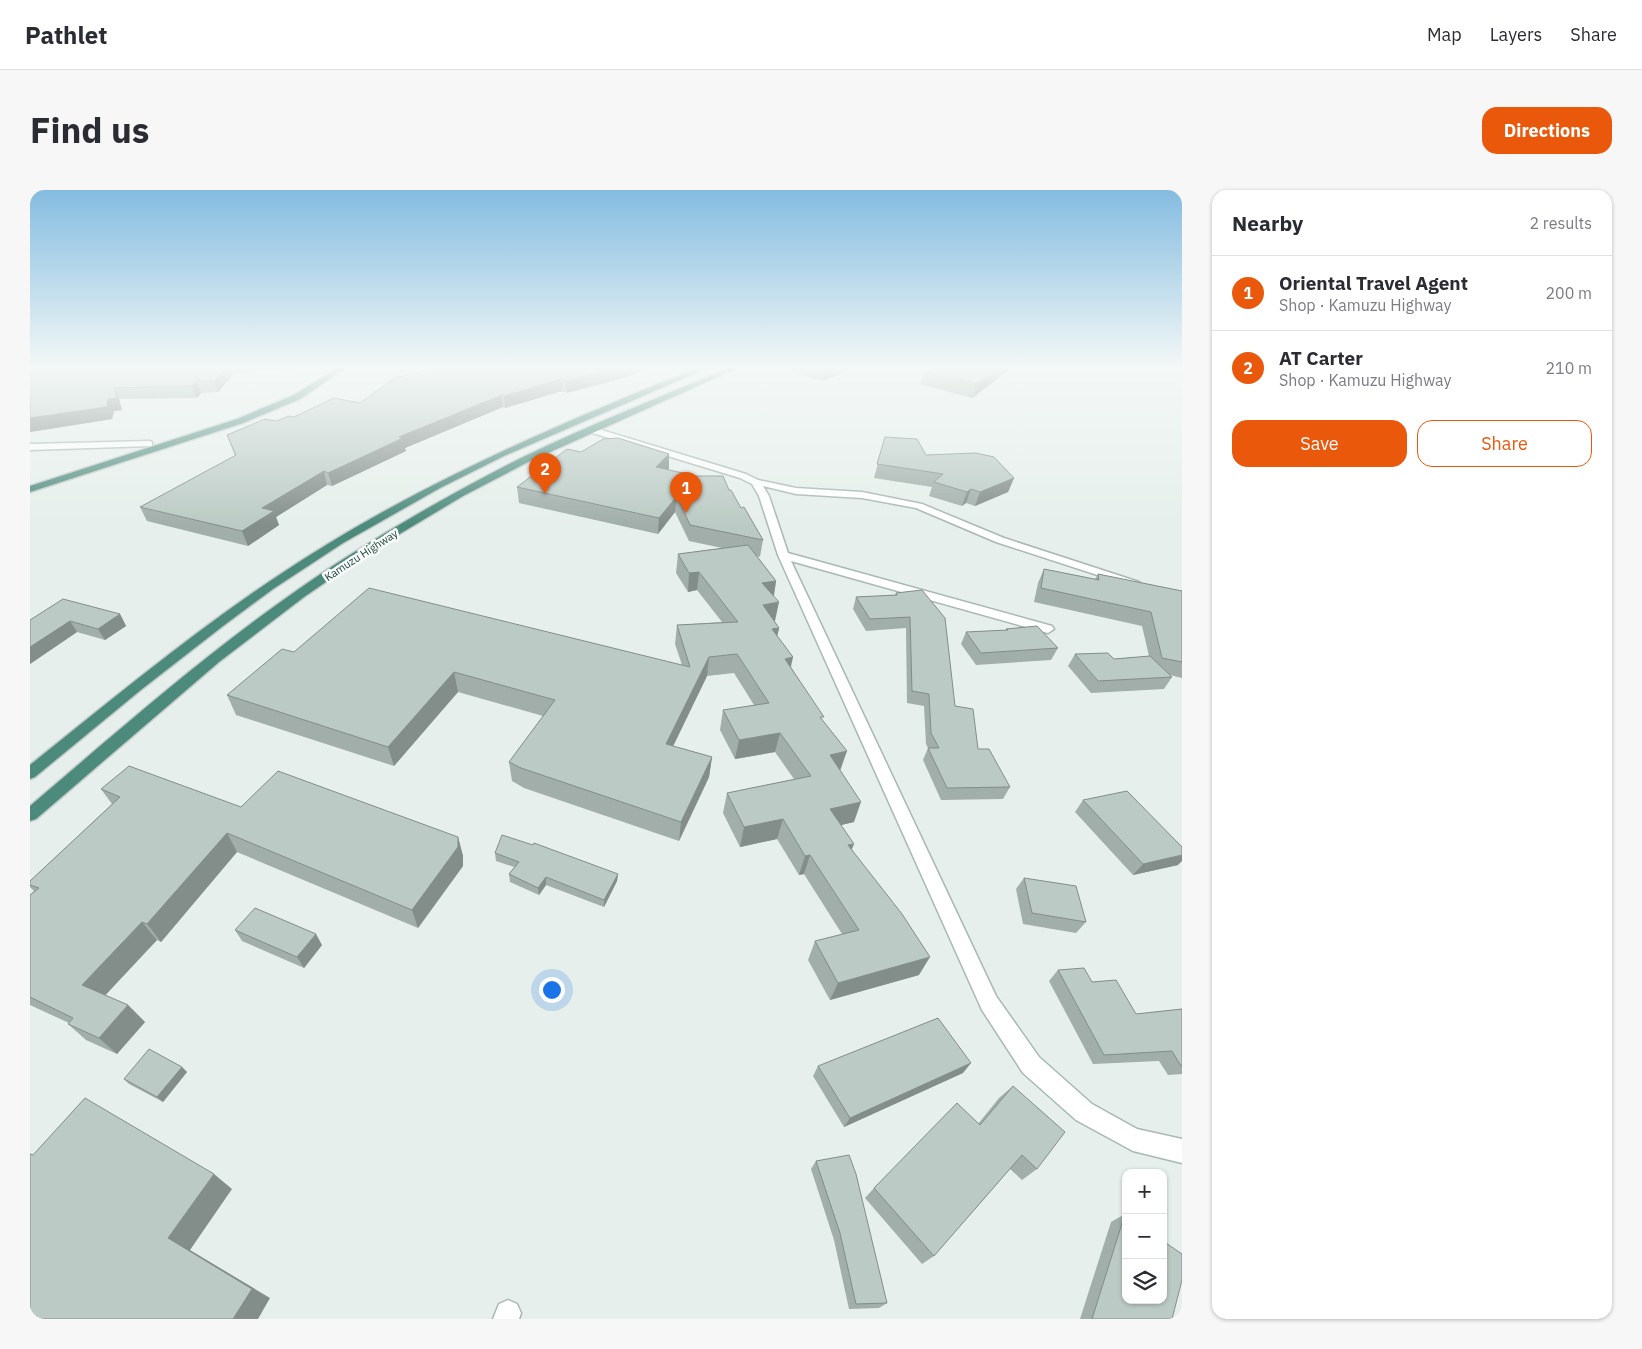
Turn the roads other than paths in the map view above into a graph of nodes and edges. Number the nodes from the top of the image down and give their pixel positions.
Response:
1 (224, 420) edge
2 (243, 420) edge
3 (581, 420) edge
4 (616, 420) edge
5 (592, 430) junction
6 (149, 444) junction
7 (30, 447) edge
8 (30, 481) edge
9 (755, 482) junction
10 (30, 489) edge
11 (783, 555) junction
12 (1146, 587) edge
13 (1048, 629) dead end
14 (30, 773) edge
15 (30, 815) edge
16 (1182, 1151) edge

1 - 6 highway
2 - 10 highway
3 - 14 highway, Kamuzu Highway
4 - 5 highway, Kamuzu Highway
5 - 9 street
5 - 15 highway, Kamuzu Highway
6 - 7 street
6 - 8 highway
9 - 11 street
9 - 12 street
11 - 13 street
11 - 16 street

